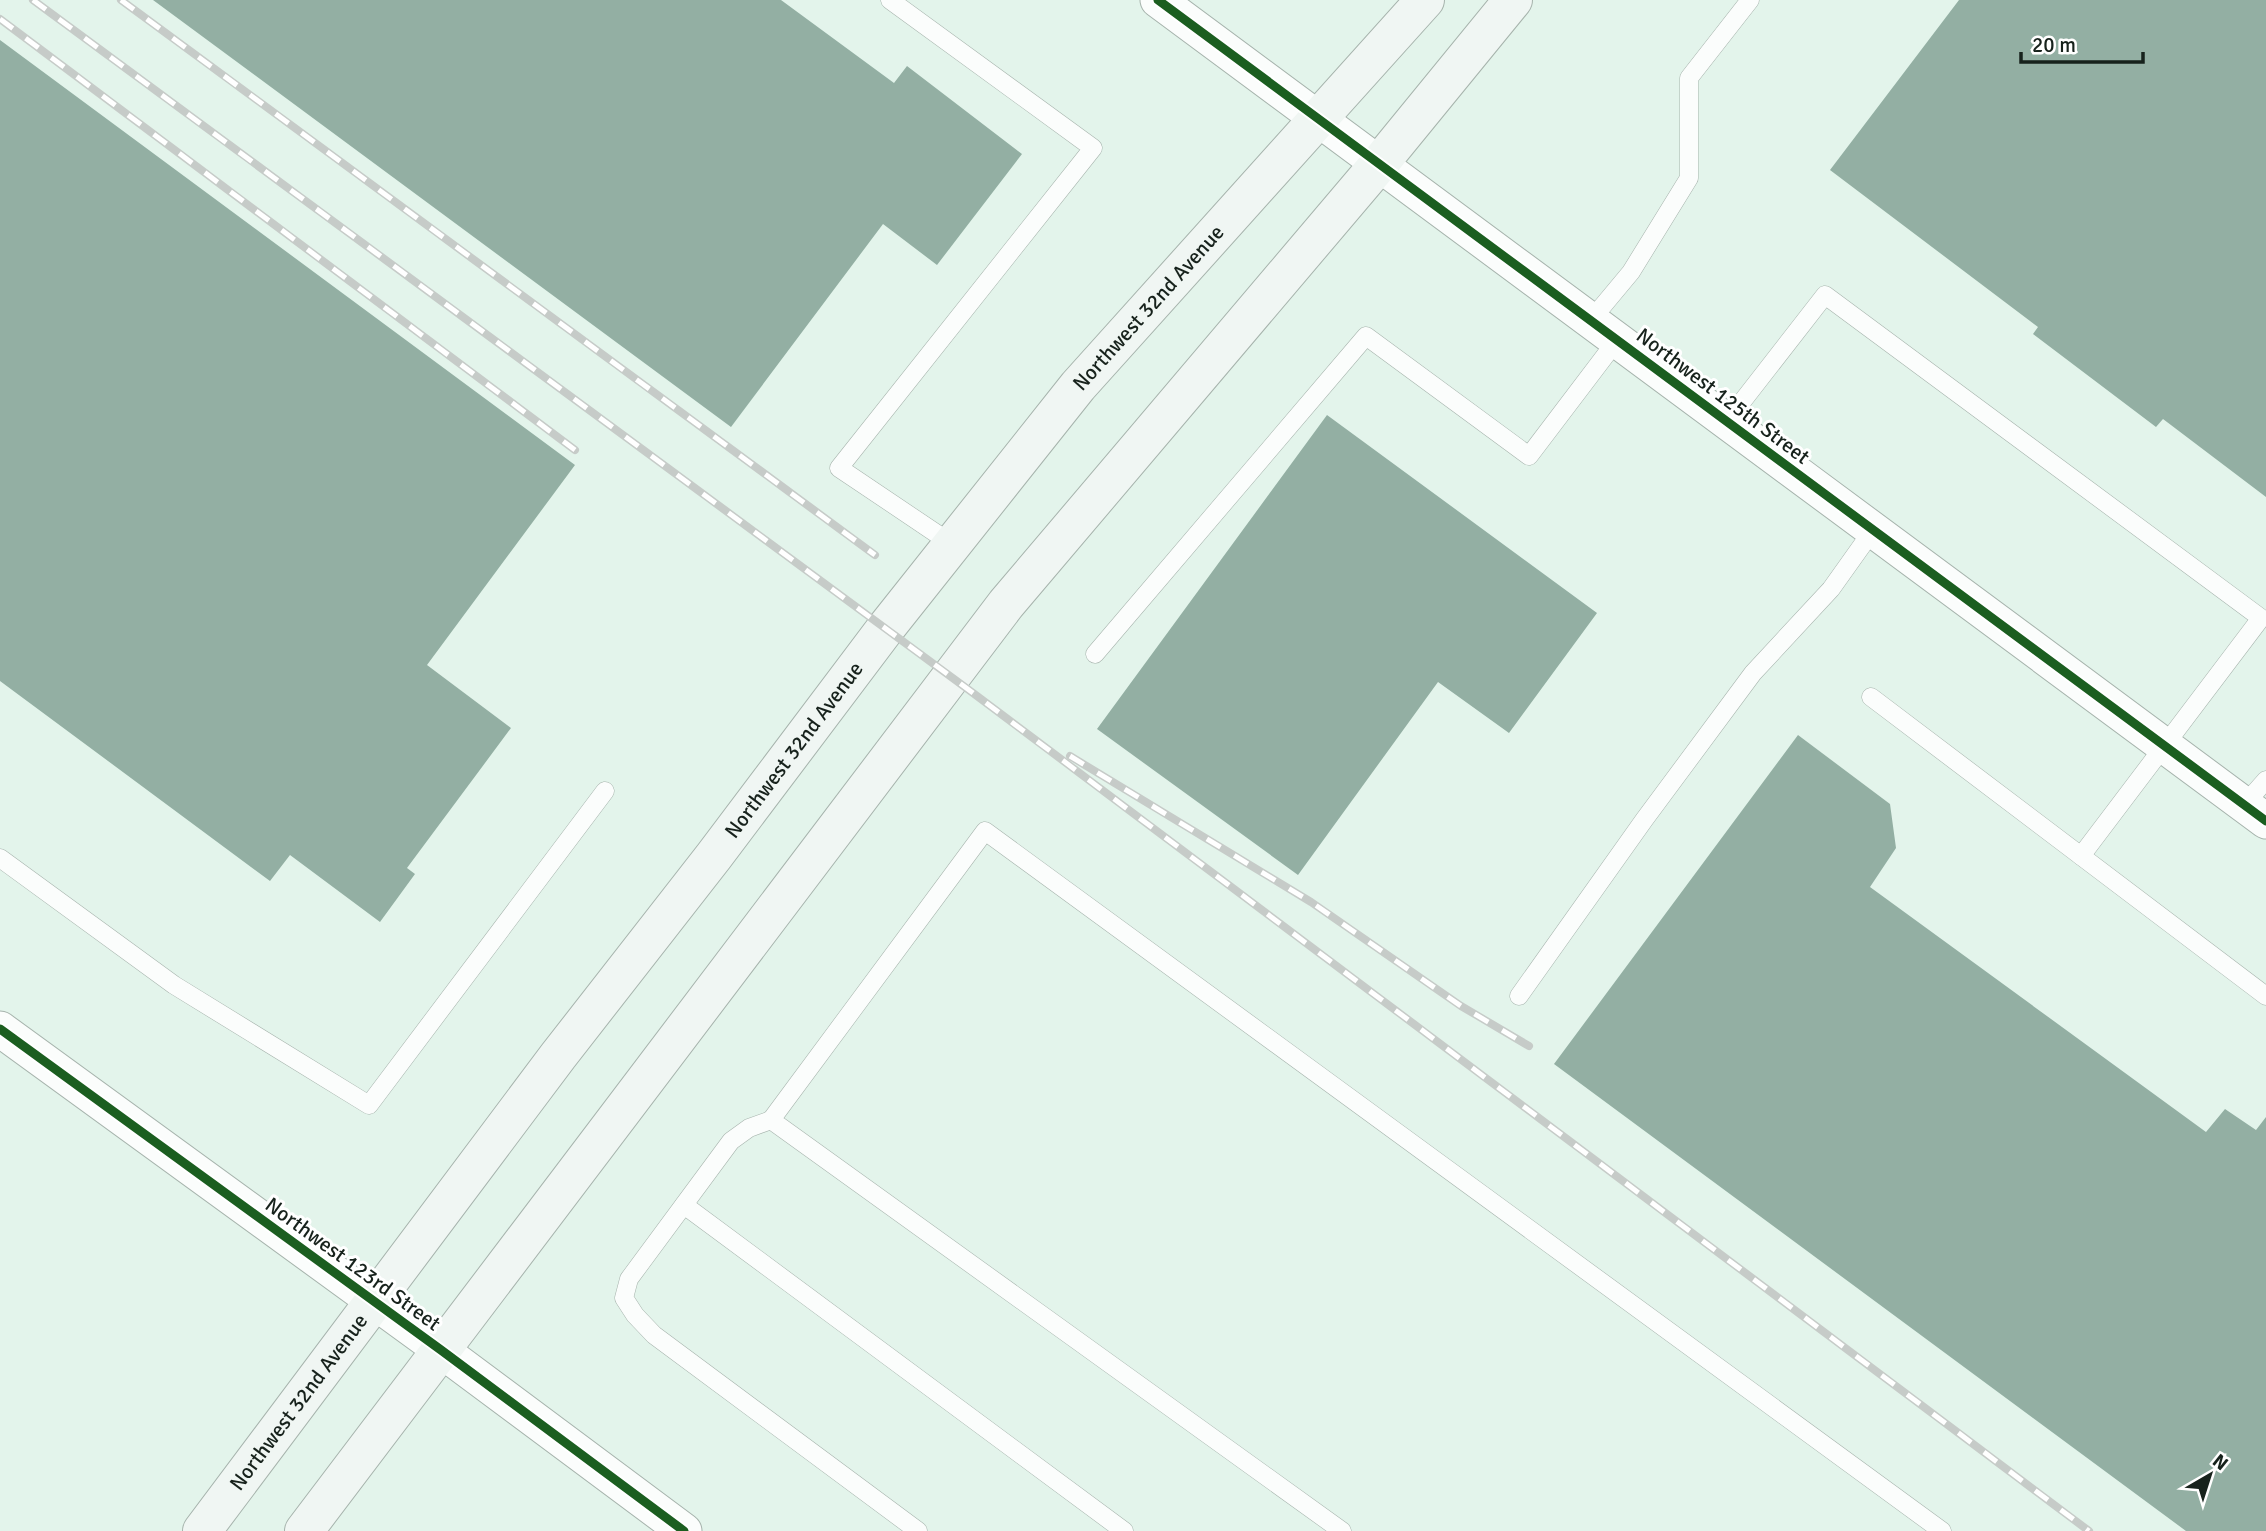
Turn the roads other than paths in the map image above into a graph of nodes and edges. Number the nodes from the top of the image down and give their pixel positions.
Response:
1 (890, 0) edge
2 (1158, 0) edge
3 (1425, 0) edge
4 (1513, 0) edge
5 (1750, 0) edge
6 (1318, 120) junction
7 (1379, 164) junction
8 (1604, 330) junction
9 (1727, 421) junction
10 (1873, 530) junction
11 (952, 544) junction
12 (1095, 654) dead end
13 (1871, 697) dead end
14 (2164, 746) junction
15 (605, 791) dead end
16 (2259, 802) edge
17 (2081, 856) junction
18 (0, 858) edge
19 (1518, 996) dead end
20 (2266, 996) edge
21 (0, 1029) edge
22 (771, 1119) junction
23 (684, 1205) junction
24 (375, 1302) junction
25 (441, 1350) junction
26 (202, 1531) edge
27 (304, 1531) edge
28 (684, 1531) edge
29 (918, 1531) edge
30 (1124, 1531) edge
31 (1342, 1531) edge
32 (1942, 1531) edge

1 - 11 lane
2 - 6 street, Northwest 125th Street
3 - 6 main road, Northwest 32nd Avenue
4 - 7 main road
5 - 8 lane
6 - 7 street, Northwest 125th Street
6 - 11 main road, Northwest 32nd Avenue
7 - 8 street, Northwest 125th Street
7 - 25 main road
8 - 9 street, Northwest 125th Street
8 - 12 lane
9 - 10 street, Northwest 125th Street
9 - 14 lane
10 - 14 street, Northwest 125th Street
10 - 19 lane
11 - 24 main road, Northwest 32nd Avenue
13 - 17 lane
14 - 16 street, Northwest 125th Street
14 - 17 lane
15 - 18 lane
17 - 20 lane
21 - 24 street, Northwest 123rd Street
22 - 23 lane
22 - 31 lane
22 - 32 lane
23 - 29 lane
23 - 30 lane
24 - 25 street, Northwest 123rd Street
24 - 26 main road, Northwest 32nd Avenue
25 - 27 main road
25 - 28 street, Northwest 123rd Street

